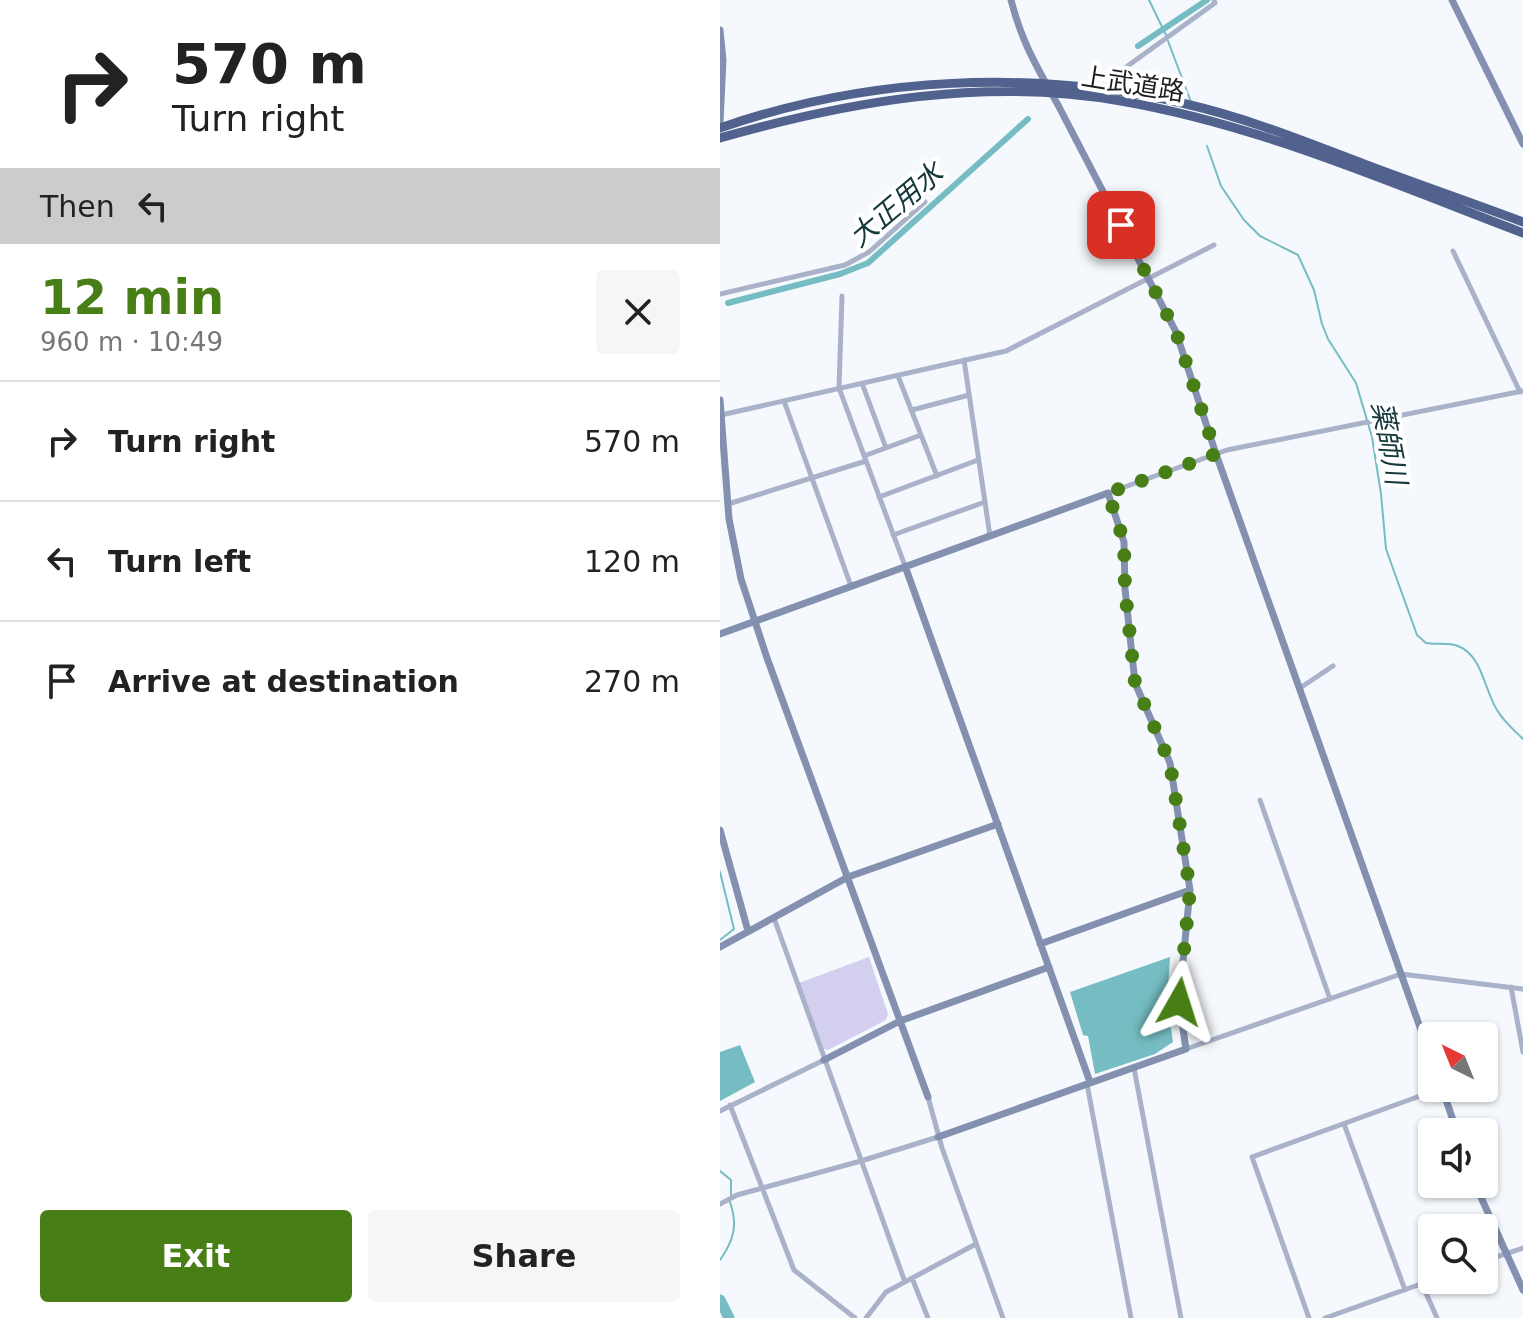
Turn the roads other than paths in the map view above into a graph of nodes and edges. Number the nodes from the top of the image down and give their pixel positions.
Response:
1 (1011, 0) edge
2 (1214, 0) edge
3 (1452, 0) edge
4 (720, 30) edge
5 (721, 65) edge
6 (1045, 84) junction
7 (1105, 89) junction
8 (1052, 95) junction
9 (1211, 116) junction
10 (720, 125) edge
11 (720, 138) edge
12 (1523, 144) edge
13 (925, 202) dead end
14 (1523, 222) edge
15 (1523, 233) edge
16 (1214, 245) dead end
17 (1453, 251) dead end
18 (1149, 278) junction
19 (720, 294) edge
20 (842, 296) dead end
21 (964, 360) junction
22 (898, 376) junction
23 (862, 383) junction
24 (839, 388) junction
25 (1521, 392) edge
26 (969, 395) junction
27 (720, 400) edge
28 (784, 401) junction
29 (912, 410) junction
30 (720, 415) edge
31 (921, 435) junction
32 (886, 448) junction
33 (1216, 454) junction
34 (865, 458) junction
35 (978, 460) junction
36 (937, 476) junction
37 (811, 478) junction
38 (1108, 493) junction
39 (879, 497) junction
40 (985, 502) junction
41 (728, 504) junction
42 (893, 535) junction
43 (990, 536) junction
44 (905, 566) junction
45 (851, 586) junction
46 (755, 621) junction
47 (720, 634) edge
48 (1333, 666) dead end
49 (1300, 688) junction
50 (1260, 800) dead end
51 (998, 824) junction
52 (720, 830) edge
53 (848, 877) junction
54 (1190, 890) junction
55 (774, 918) junction
56 (748, 931) junction
57 (1040, 944) junction
58 (720, 947) edge
59 (1049, 967) junction
60 (1401, 974) junction
61 (1511, 987) junction
62 (1523, 989) edge
63 (1330, 999) junction
64 (900, 1021) junction
65 (1418, 1022) edge
66 (1186, 1049) junction
67 (1523, 1052) edge
68 (824, 1060) junction
69 (1133, 1067) junction
70 (1088, 1082) junction
71 (928, 1097) joint
72 (1418, 1097) edge
73 (730, 1105) junction
74 (720, 1111) edge
75 (1344, 1124) junction
76 (938, 1137) junction
77 (861, 1161) junction
78 (764, 1189) junction
79 (1481, 1198) edge
80 (720, 1204) edge
81 (976, 1244) junction
82 (1523, 1248) edge
83 (1506, 1253) junction
84 (1498, 1256) edge
85 (912, 1278) junction
86 (905, 1282) junction
87 (1418, 1285) edge
88 (1405, 1290) junction
89 (1523, 1290) edge
90 (1426, 1294) edge
91 (855, 1318) edge
92 (866, 1318) edge
93 (928, 1318) edge
94 (1003, 1318) edge
95 (1131, 1318) edge
96 (1181, 1318) edge
97 (1309, 1318) edge
98 (1325, 1318) edge
99 (1437, 1318) edge

1 - 6 street
2 - 7 street
3 - 12 street
4 - 5 street
5 - 10 street
6 - 7 highway, 上武道路
6 - 8 street
6 - 10 highway, 上武道路
7 - 9 highway, 上武道路
8 - 9 highway, 上武道路
8 - 11 highway, 上武道路
8 - 18 street
9 - 14 highway, 上武道路
9 - 15 highway, 上武道路
13 - 19 street
16 - 18 street
17 - 25 street
18 - 21 street
18 - 33 street
20 - 24 street
21 - 22 street
21 - 26 street
22 - 23 street
22 - 29 street
23 - 24 street
23 - 32 street
24 - 28 street
24 - 34 street
25 - 33 street
26 - 29 street
26 - 35 street
27 - 30 street
28 - 30 street
28 - 37 street
29 - 31 street
30 - 41 street
31 - 32 street
31 - 36 street
32 - 34 street
33 - 38 street
33 - 49 street
34 - 37 street
34 - 39 street
35 - 36 street
35 - 40 street
36 - 39 street
37 - 41 street
37 - 45 street
38 - 43 street
38 - 54 street
39 - 42 street
40 - 42 street
40 - 43 street
41 - 46 street
42 - 44 street
43 - 44 street
44 - 45 street
44 - 51 street
45 - 46 street
46 - 47 street
46 - 53 street
48 - 49 street
49 - 60 street
50 - 63 street
51 - 53 street
51 - 57 street
52 - 56 street
53 - 55 street
53 - 64 street
54 - 57 street
54 - 66 street
55 - 56 street
55 - 68 street
56 - 58 street
57 - 59 street
59 - 64 street
59 - 70 street
60 - 61 street
60 - 63 street
60 - 65 street
61 - 62 street
61 - 67 street
63 - 66 street
64 - 68 street
64 - 71 street
66 - 69 street
68 - 73 street
68 - 77 street
69 - 70 street
69 - 96 street
70 - 76 street
70 - 95 street
71 - 76 street
72 - 75 street
73 - 74 street
73 - 78 street
75 - 88 street
75 - 97 street
76 - 77 street
76 - 81 street
77 - 78 street
77 - 86 street
78 - 80 street
78 - 91 street
79 - 83 street
81 - 85 street
81 - 94 street
82 - 83 street
83 - 84 street
83 - 89 street
85 - 86 street
85 - 93 street
86 - 92 street
87 - 88 street
88 - 98 street
90 - 99 street

